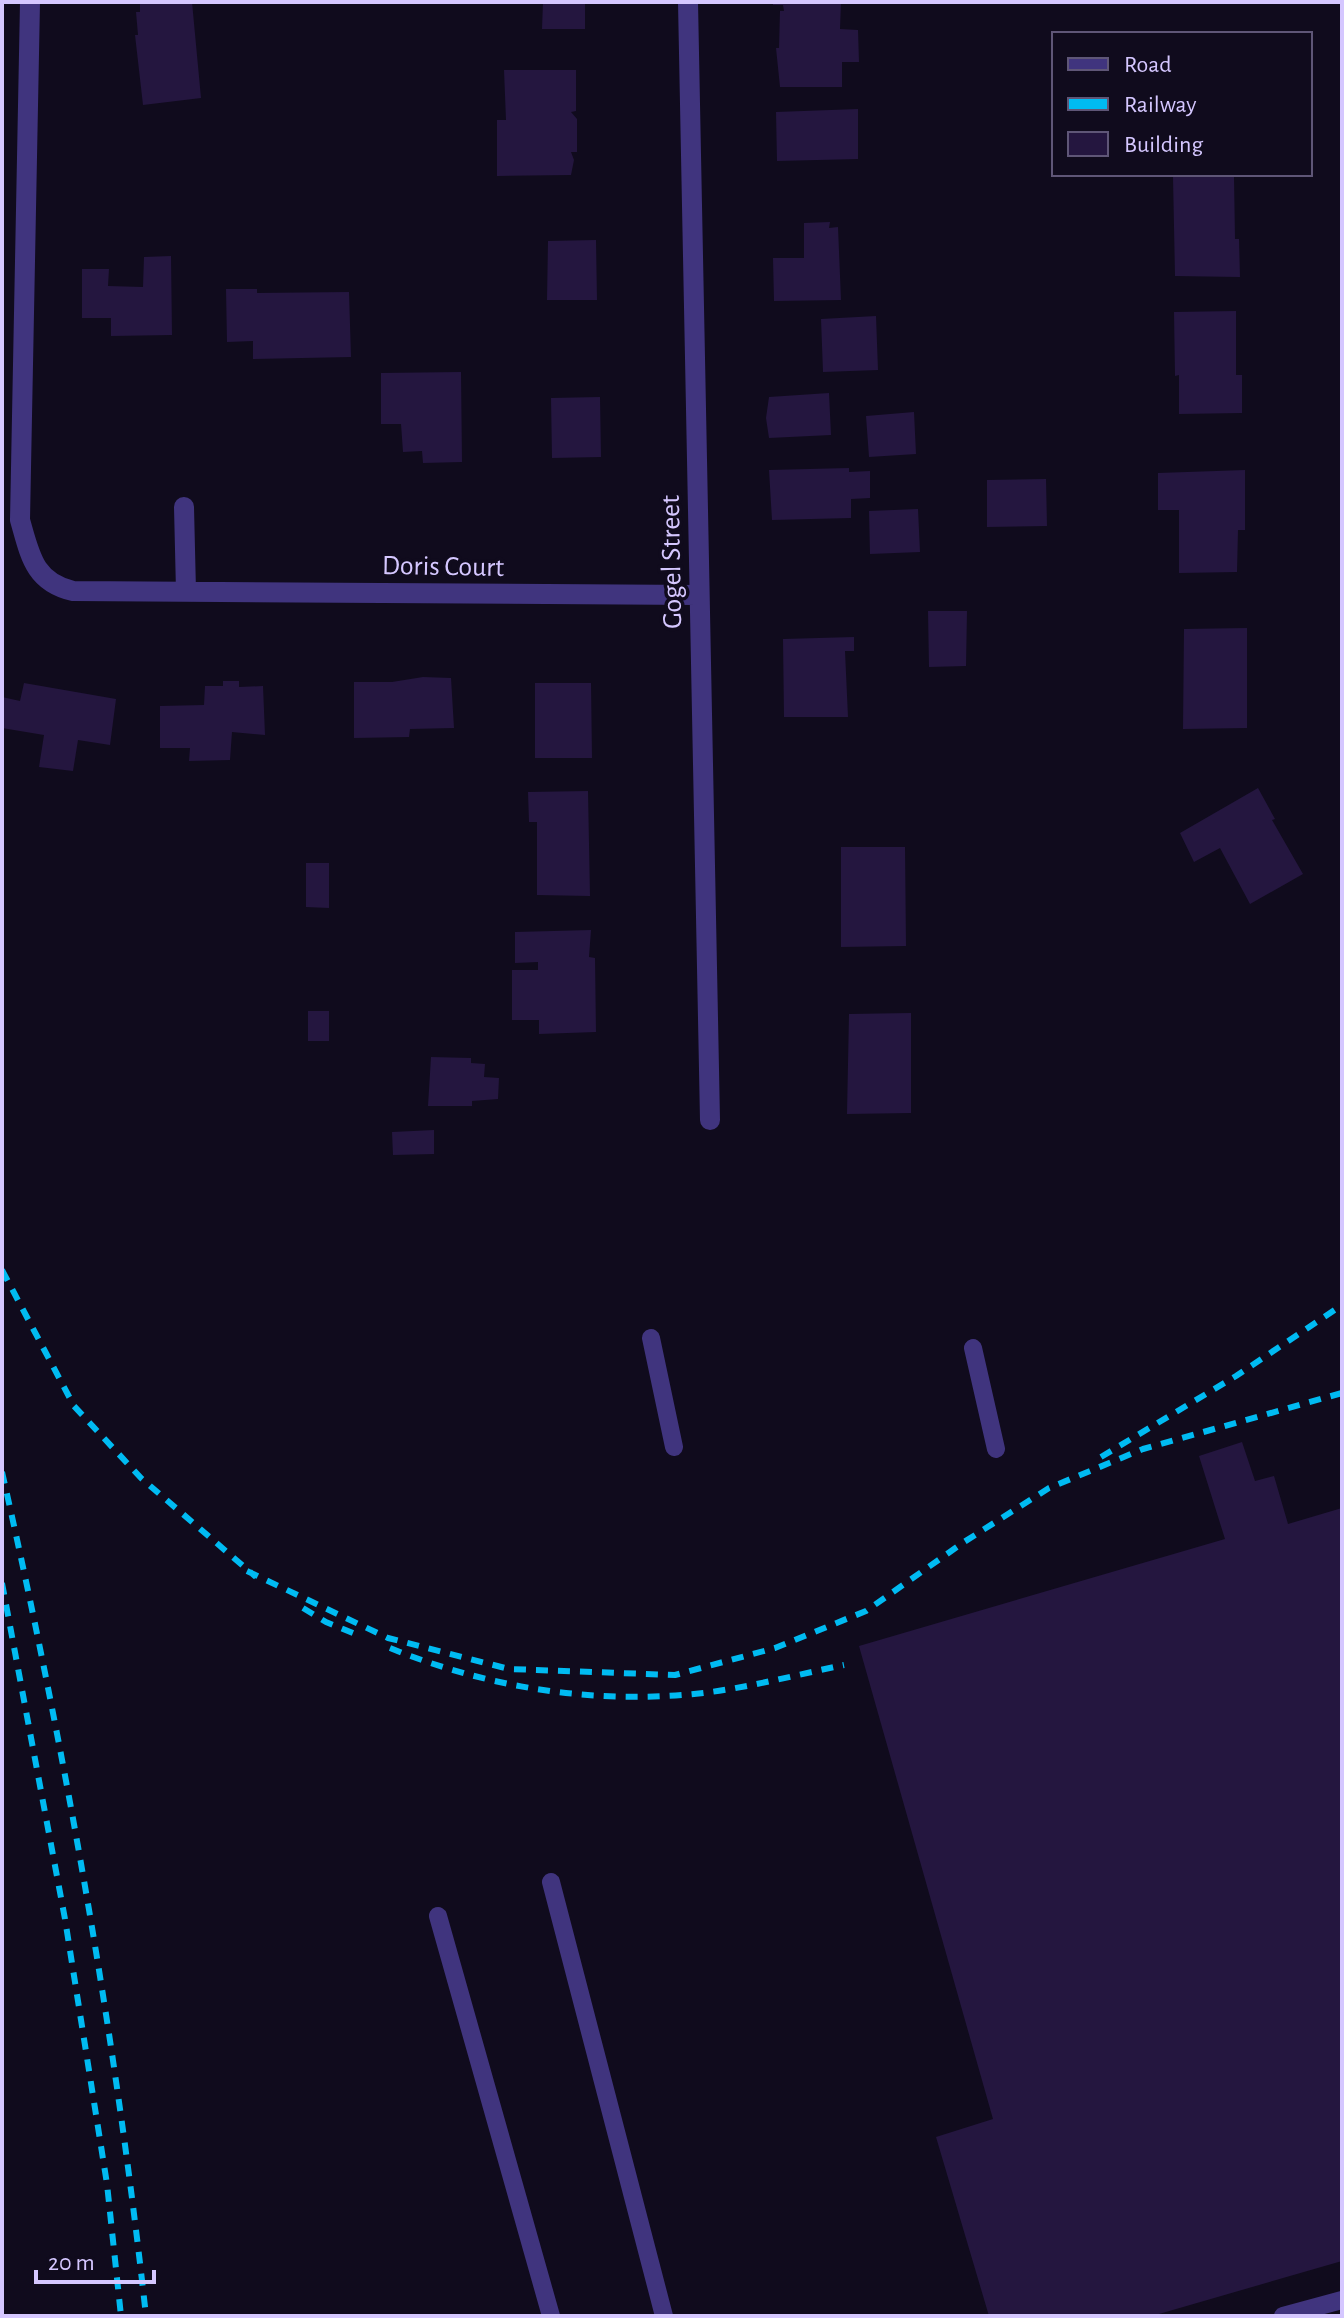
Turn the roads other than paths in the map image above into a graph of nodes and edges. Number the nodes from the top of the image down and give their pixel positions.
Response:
1 (30, 2) edge
2 (688, 2) edge
3 (184, 507) dead end
4 (186, 591) junction
5 (698, 595) junction
6 (710, 1120) dead end
7 (651, 1338) dead end
8 (973, 1348) dead end
9 (674, 1447) dead end
10 (996, 1449) dead end
11 (551, 1882) dead end
12 (438, 1916) dead end
13 (1342, 2300) edge
14 (551, 2316) edge
15 (664, 2316) edge
16 (1283, 2316) edge

1 - 4 street, Doris Court
2 - 5 street, Gogel Street
3 - 4 street
4 - 5 street, Doris Court
5 - 6 street, Gogel Street
7 - 9 lane
8 - 10 lane
11 - 15 lane
12 - 14 lane
13 - 16 lane

